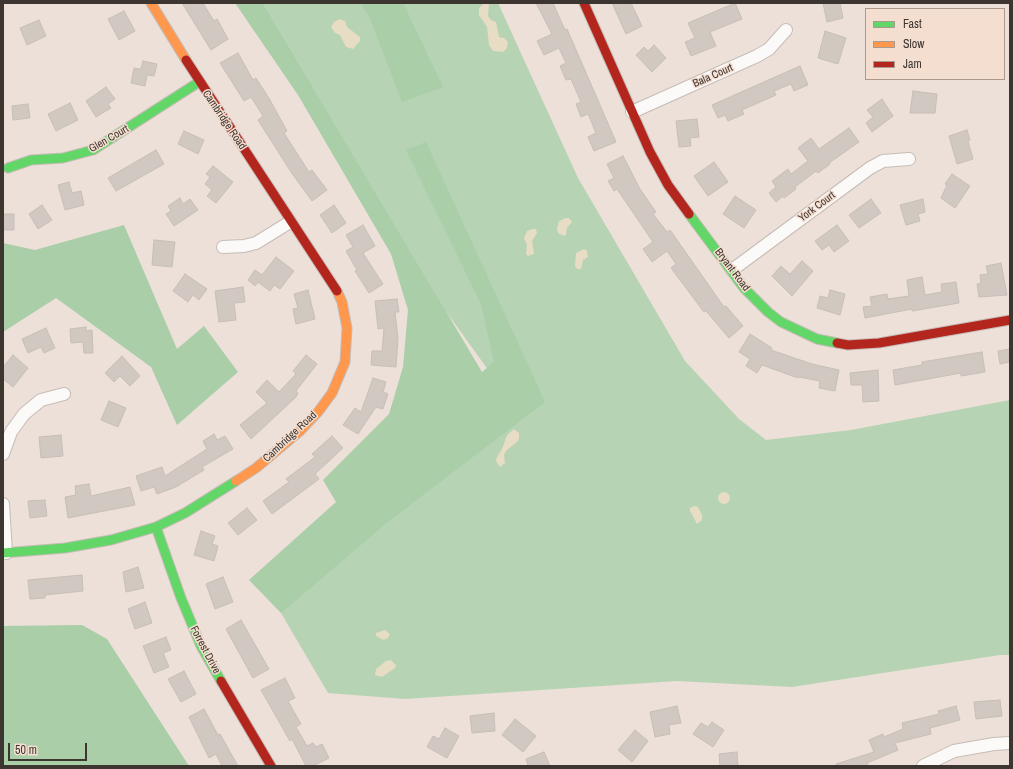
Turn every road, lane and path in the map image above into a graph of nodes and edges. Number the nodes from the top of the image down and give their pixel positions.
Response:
1 (151, 3) edge
2 (584, 3) edge
3 (786, 30) dead end
4 (199, 82) junction
5 (632, 112) junction
6 (909, 159) dead end
7 (8, 168) dead end
8 (290, 222) junction
9 (224, 247) dead end
10 (732, 270) junction
11 (1010, 320) edge
12 (64, 394) dead end
13 (3, 454) edge
14 (3, 504) edge
15 (156, 527) junction
16 (4, 553) edge
17 (1010, 743) edge
18 (271, 766) edge
19 (923, 766) edge

1 - 4 street, Cambridge Road
2 - 5 street, Bryant Road
3 - 5 street, Bala Court
4 - 7 street, Glen Court
4 - 8 street, Cambridge Road
5 - 10 street, Bryant Road
6 - 10 street, York Court
8 - 9 street
8 - 15 street, Cambridge Road
10 - 11 street, Bryant Road
12 - 13 street
14 - 16 street
15 - 16 street, Cambridge Road
15 - 18 street, Forrest Drive
17 - 19 street

